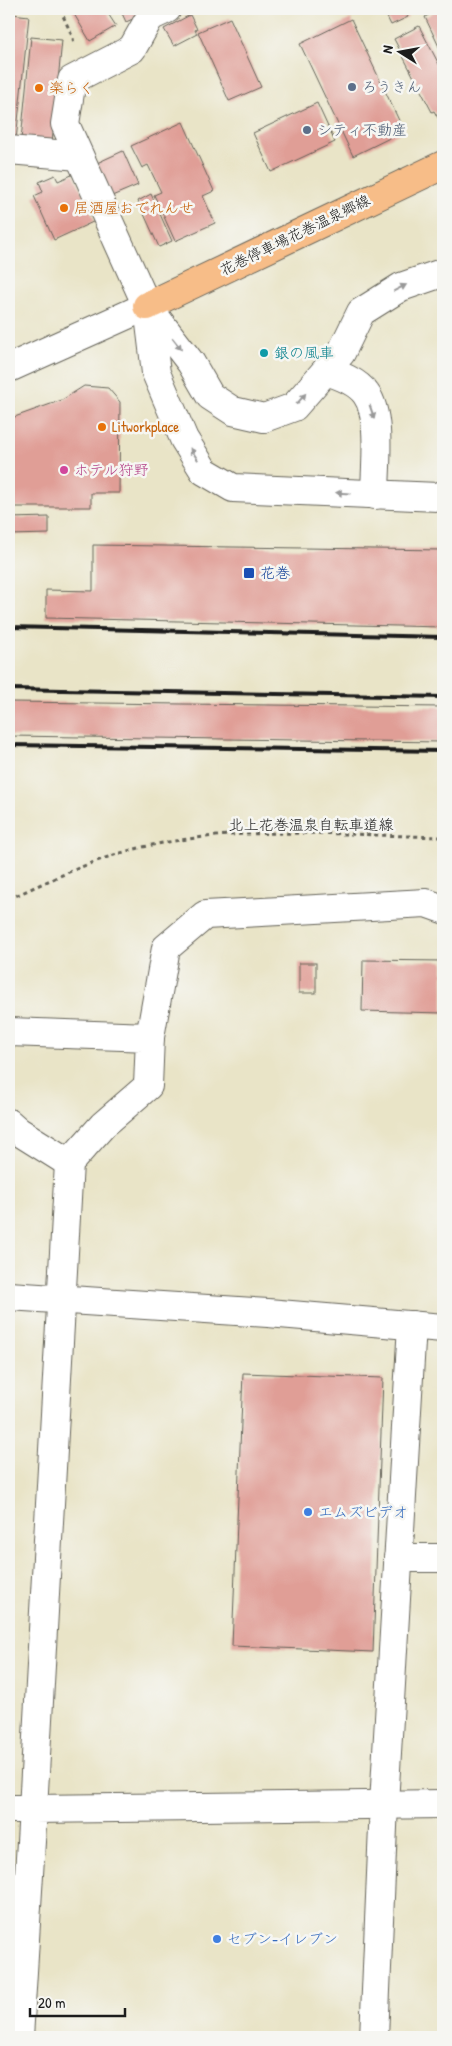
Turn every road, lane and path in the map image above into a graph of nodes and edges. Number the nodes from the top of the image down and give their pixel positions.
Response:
1 (60, 9) edge
2 (167, 9) edge
3 (77, 77) junction
4 (9, 150) edge
5 (79, 156) junction
6 (443, 165) edge
7 (443, 275) edge
8 (148, 306) junction
9 (9, 368) edge
10 (326, 371) junction
11 (375, 495) junction
12 (443, 495) edge
13 (443, 837) edge
14 (9, 899) edge
15 (443, 909) edge
16 (9, 1032) edge
17 (150, 1037) junction
18 (9, 1123) edge
19 (69, 1163) junction
20 (9, 1296) edge
21 (61, 1300) junction
22 (412, 1325) junction
23 (443, 1328) edge
24 (398, 1558) junction
25 (443, 1558) edge
26 (384, 1804) junction
27 (443, 1804) edge
28 (21, 1809) edge
29 (19, 2037) edge
30 (374, 2037) edge

1 - 3 path
2 - 3 street
3 - 5 street
4 - 5 street
5 - 8 street
6 - 8 main road, 花巻停車場花巻温泉郷線
10 -> 7 street
8 - 9 street
8 -> 10 street
11 -> 8 street
10 -> 11 street
11 - 12 street
13 - 14 path, 北上花巻温泉自転車道線
15 - 17 street
16 - 17 street
17 - 19 street
18 - 19 street
19 - 21 street
20 - 21 street
21 - 22 street
21 - 28 street
22 - 23 street
22 - 24 street
24 - 25 street
24 - 26 street
26 - 27 street
26 - 28 street
26 - 30 street
28 - 29 street

